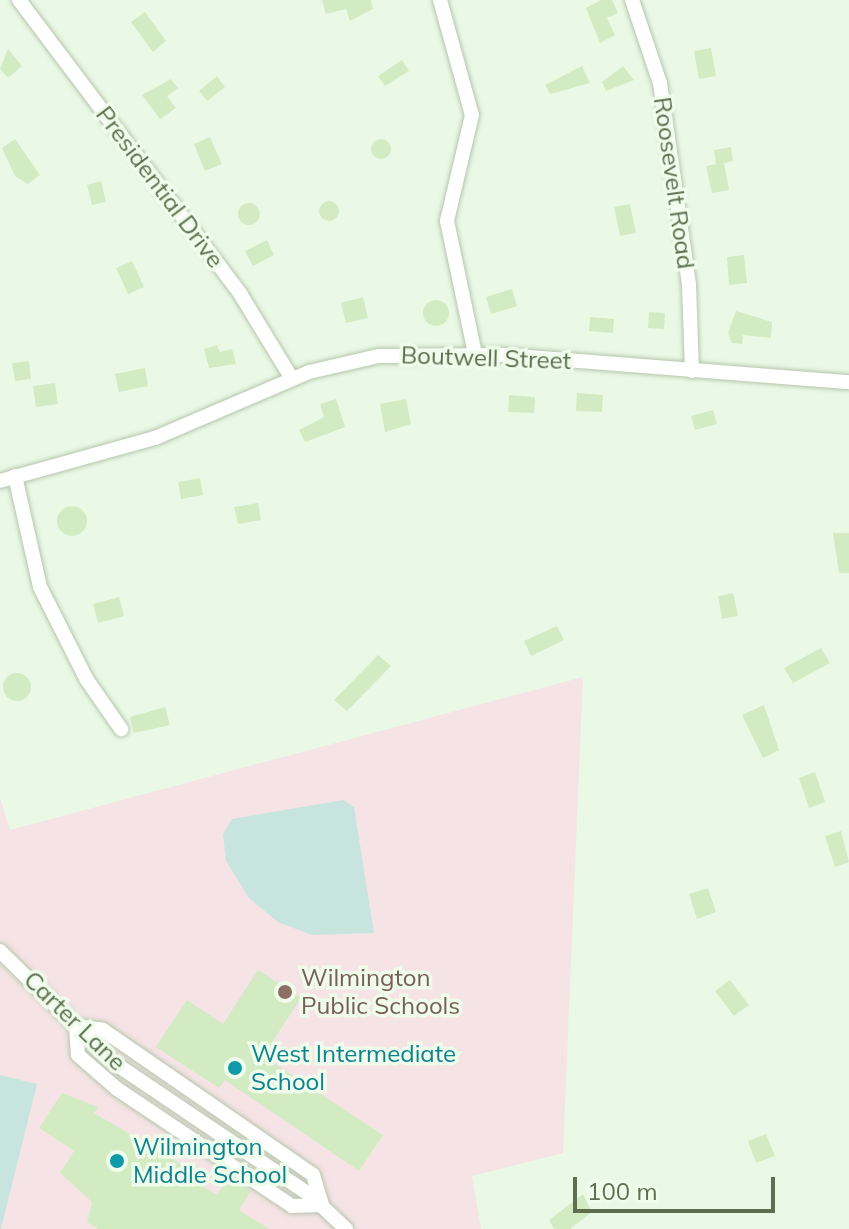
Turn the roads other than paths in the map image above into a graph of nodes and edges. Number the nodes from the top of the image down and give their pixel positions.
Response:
1 (19, 0) edge
2 (440, 0) edge
3 (632, 0) edge
4 (475, 354) junction
5 (692, 371) junction
6 (292, 379) junction
7 (849, 382) edge
8 (8, 478) edge
9 (121, 729) dead end
10 (0, 951) edge
11 (346, 1229) edge

1 - 6 street, Presidential Drive
2 - 4 street
3 - 5 street, Roosevelt Road
4 - 5 street, Boutwell Street
4 - 6 street, Boutwell Street
5 - 7 street, Boutwell Street
6 - 8 street, Boutwell Street
8 - 9 street
10 - 11 street, Carter Lane

